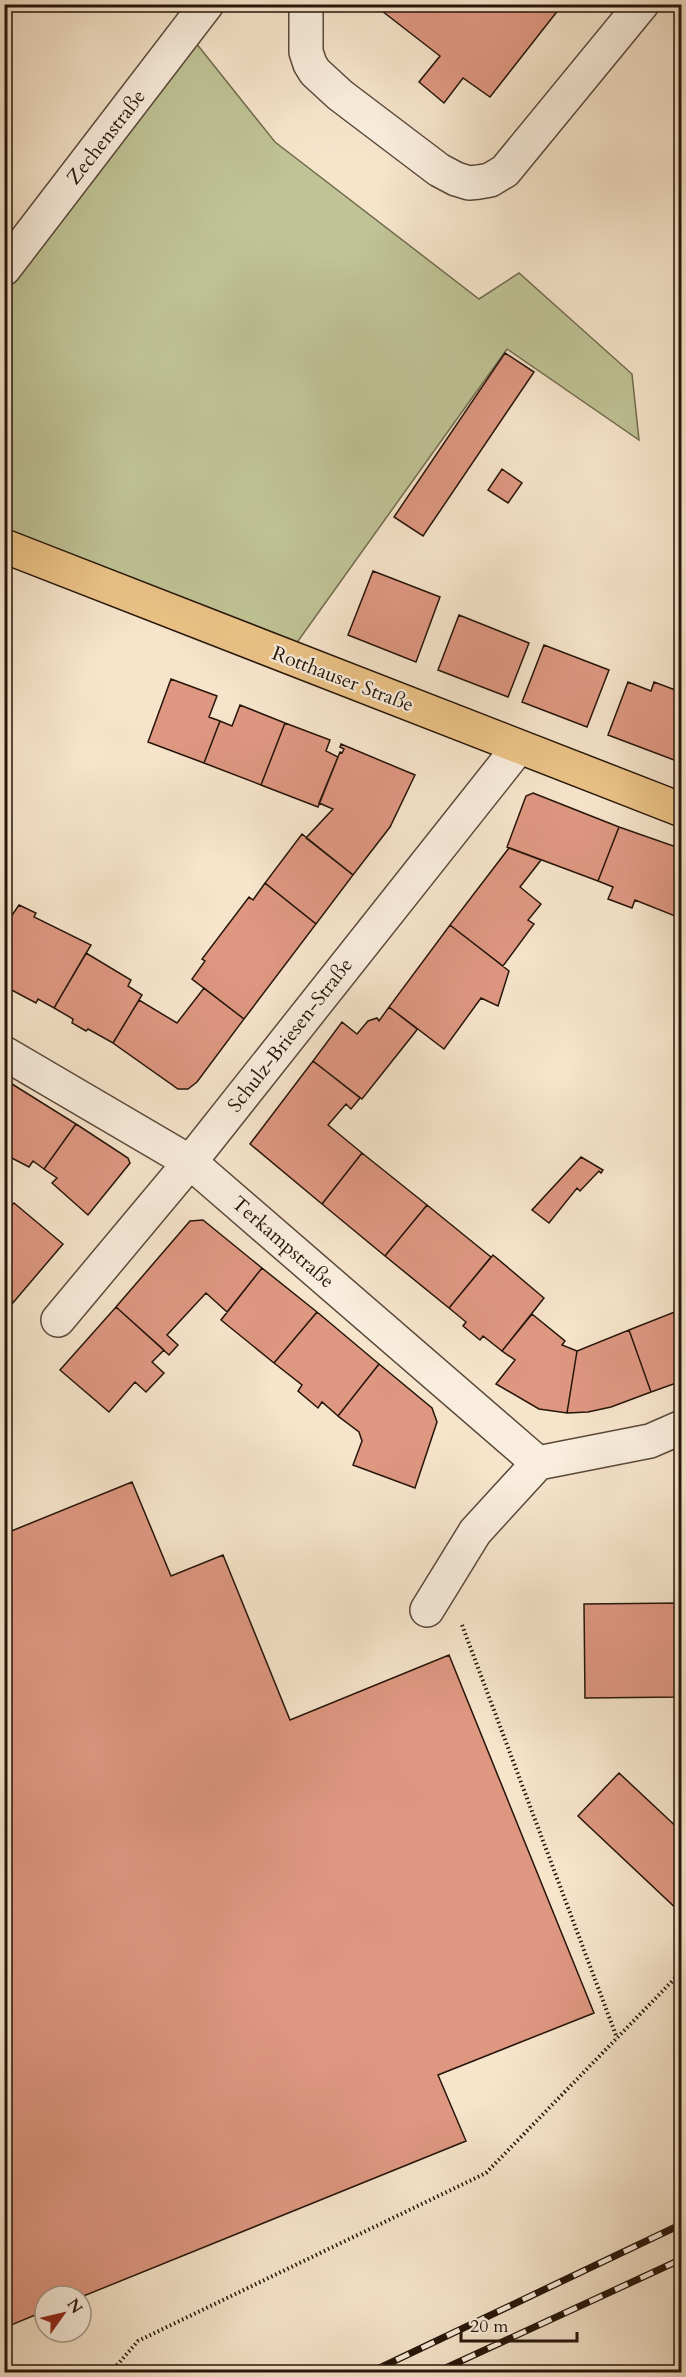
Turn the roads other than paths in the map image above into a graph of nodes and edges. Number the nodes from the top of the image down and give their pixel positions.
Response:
1 (207, 4) edge
2 (306, 4) edge
3 (642, 4) edge
4 (4, 269) edge
5 (4, 546) edge
6 (518, 748) junction
7 (681, 810) edge
8 (4, 1053) edge
9 (190, 1162) junction
10 (58, 1320) dead end
11 (681, 1427) edge
12 (538, 1463) junction
13 (427, 1610) dead end

1 - 4 street, Zechenstraße
2 - 3 street
5 - 6 main road, Rotthauser Straße
6 - 7 main road, Rotthauser Straße
6 - 9 street, Schulz-Briesen-Straße
8 - 9 street, Terkampstraße
9 - 10 street, Schulz-Briesen-Straße
9 - 12 street, Terkampstraße
11 - 12 street
12 - 13 street

